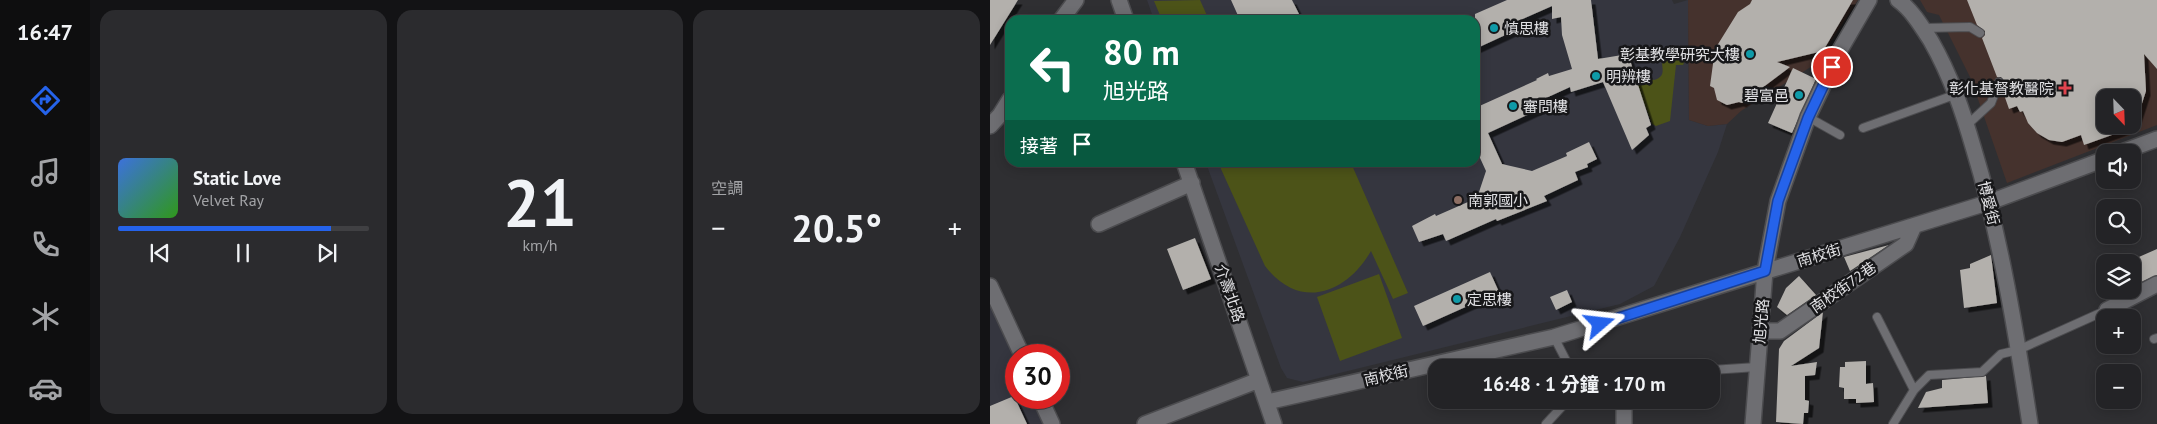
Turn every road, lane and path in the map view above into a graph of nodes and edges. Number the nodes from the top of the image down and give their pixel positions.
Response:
1 (1076, 0) edge
2 (1119, 0) edge
3 (1869, 0) edge
4 (1898, 0) edge
5 (1065, 15) edge
6 (1124, 15) edge
7 (1923, 28) junction
8 (1980, 33) dead end
9 (2000, 82) dead end
10 (1957, 94) junction
11 (1005, 106) edge
12 (1808, 118) junction
13 (1967, 125) junction
14 (990, 126) edge
15 (1863, 128) dead end
16 (1840, 135) dead end
17 (2157, 139) edge
18 (2141, 145) edge
19 (2096, 162) edge
20 (1186, 167) edge
21 (1192, 183) junction
22 (1990, 202) junction
23 (1099, 224) dead end
24 (1914, 226) junction
25 (1765, 271) junction
26 (2157, 284) edge
27 (990, 286) edge
28 (2109, 309) edge
29 (2096, 315) edge
30 (1878, 317) dead end
31 (1761, 331) junction
32 (1554, 337) junction
33 (1017, 344) edge
34 (2018, 350) junction
35 (1565, 359) edge
36 (1757, 367) junction
37 (1720, 369) edge
38 (1260, 380) junction
39 (1914, 390) junction
40 (1267, 402) junction
41 (1045, 409) edge
42 (1560, 409) edge
43 (1624, 409) edge
44 (1052, 424) edge
45 (1145, 424) edge
46 (1274, 424) edge
47 (1546, 424) edge
48 (1624, 424) edge
49 (1753, 424) edge
50 (1893, 424) edge
51 (2030, 424) edge

1 - 5 street
2 - 6 street
3 - 12 street, 旭光路
4 - 7 street, 博愛街
7 - 8 lane
7 - 10 street, 博愛街
9 - 13 lane
10 - 13 street, 博愛街
10 - 15 lane
11 - 14 street
12 - 16 lane
12 - 25 street, 旭光路
13 - 22 street, 博愛街
17 - 18 street
19 - 22 street, 南校街
20 - 21 street, 介壽北路
21 - 23 street
21 - 38 street, 介壽北路
22 - 24 street, 南校街
22 - 34 street, 博愛街
24 - 25 street, 南校街
24 - 31 street, 南校街72巷
25 - 31 street, 旭光路
25 - 32 street, 南校街
26 - 28 street
27 - 33 street
29 - 34 lane
30 - 39 lane
31 - 36 street, 旭光路
32 - 35 lane
32 - 40 street, 南校街
34 - 39 lane
34 - 51 street, 博愛街
36 - 37 lane
36 - 49 street, 旭光路
38 - 40 street, 介壽北路
38 - 45 street
39 - 50 lane
40 - 46 street, 介壽北路
41 - 44 street
42 - 47 lane
43 - 48 street

